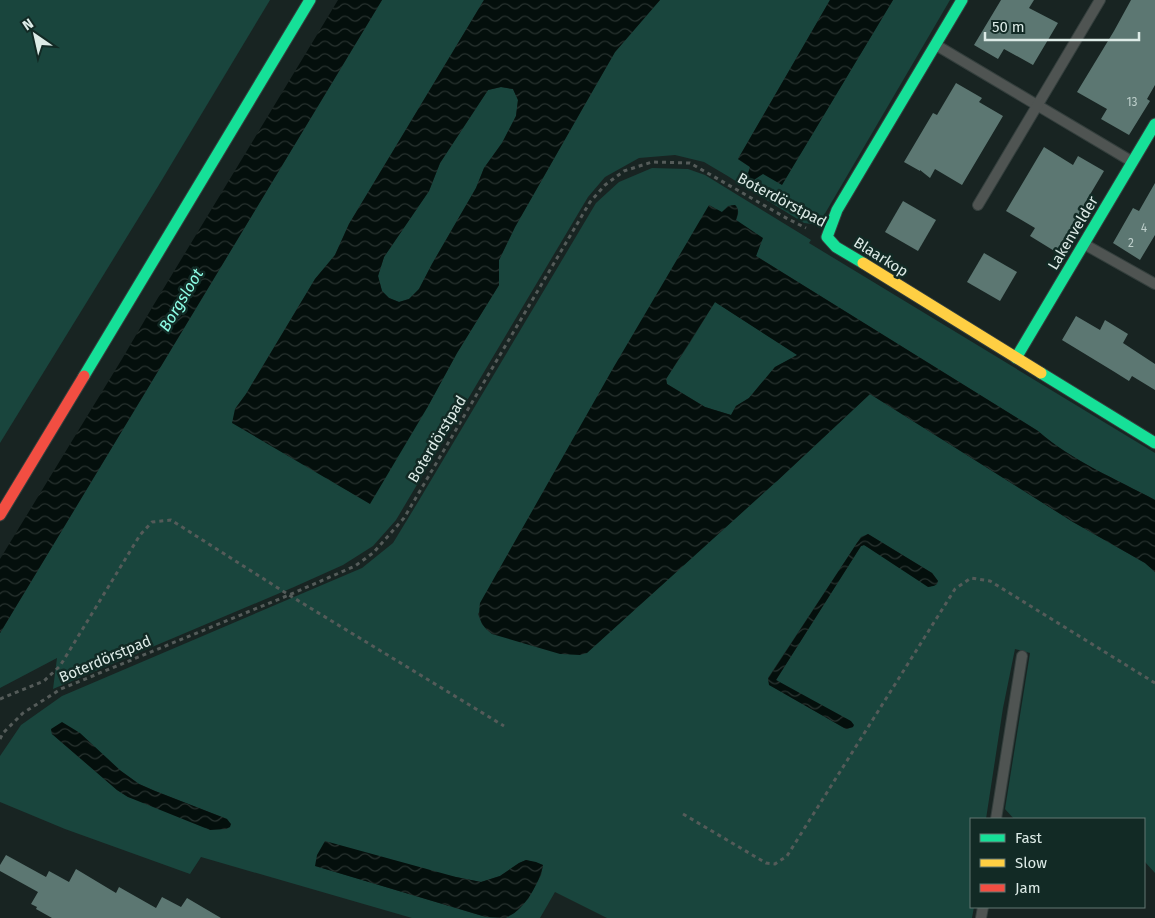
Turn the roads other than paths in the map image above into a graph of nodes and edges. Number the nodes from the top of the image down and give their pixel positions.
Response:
1 (310, 0) edge
2 (962, 0) edge
3 (1100, 0) edge
4 (936, 45) junction
5 (1037, 106) junction
6 (1155, 124) edge
7 (1132, 162) junction
8 (978, 206) dead end
9 (1084, 244) junction
10 (1155, 284) edge
11 (1016, 358) junction
12 (1155, 442) edge
13 (0, 515) edge
14 (1022, 656) dead end
15 (996, 818) edge

1 - 13 street
2 - 4 street
3 - 5 lane
4 - 5 lane
4 - 11 street, Blaarkop
5 - 7 lane
5 - 8 lane
6 - 7 street, Lakenvelder
7 - 9 street, Lakenvelder
9 - 10 lane
9 - 11 street, Lakenvelder
11 - 12 street, Blaarkop
14 - 15 lane

